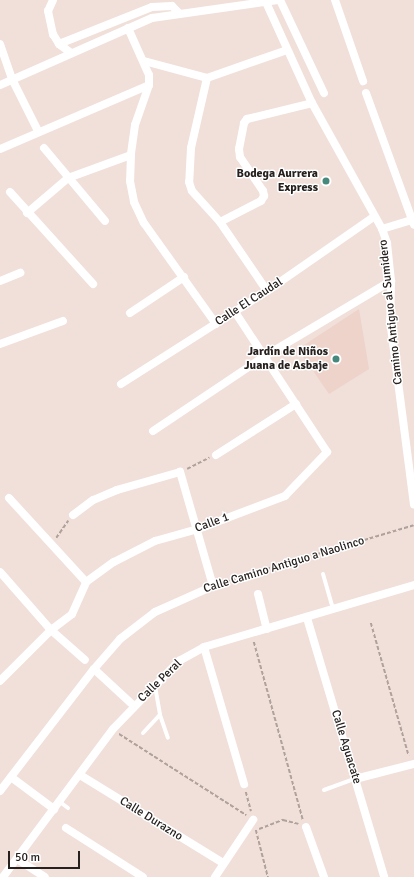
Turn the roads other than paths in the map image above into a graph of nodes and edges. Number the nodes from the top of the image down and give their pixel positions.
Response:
1 (53, 0) edge
2 (279, 0) edge
3 (335, 0) edge
4 (266, 2) edge
5 (180, 14) junction
6 (128, 28) junction
7 (0, 44) edge
8 (59, 44) junction
9 (287, 50) junction
10 (72, 53) junction
11 (144, 61) junction
12 (207, 78) junction
13 (12, 79) junction
14 (363, 81) dead end
15 (0, 85) edge
16 (149, 85) junction
17 (324, 93) dead end
18 (366, 93) dead end
19 (312, 103) junction
20 (38, 131) junction
21 (44, 148) dead end
22 (0, 149) edge
23 (131, 155) junction
24 (68, 178) junction
25 (10, 192) dead end
26 (27, 213) junction
27 (375, 216) junction
28 (105, 221) dead end
29 (413, 221) edge
30 (220, 222) junction
31 (382, 229) junction
32 (20, 273) dead end
33 (184, 277) junction
34 (0, 281) edge
35 (390, 282) junction
36 (94, 284) dead end
37 (267, 291) junction
38 (235, 312) junction
39 (130, 313) dead end
40 (63, 321) dead end
41 (216, 324) junction
42 (0, 344) edge
43 (265, 356) junction
44 (122, 384) dead end
45 (296, 404) junction
46 (152, 431) dead end
47 (216, 455) road end
48 (9, 498) dead end
49 (414, 504) edge
50 (72, 515) road end
51 (198, 529) junction
52 (0, 572) edge
53 (323, 574) dead end
54 (86, 582) junction
55 (414, 585) edge
56 (258, 594) dead end
57 (333, 609) junction
58 (307, 618) junction
59 (267, 629) junction
60 (51, 630) junction
61 (204, 647) junction
62 (84, 660) dead end
63 (94, 669) junction
64 (0, 681) edge
65 (155, 685) junction
66 (134, 706) junction
67 (160, 715) junction
68 (143, 733) dead end
69 (168, 738) dead end
70 (413, 765) edge
71 (80, 775) junction
72 (11, 777) junction
73 (355, 779) junction
74 (244, 784) dead end
75 (324, 790) dead end
76 (0, 791) edge
77 (60, 802) junction
78 (68, 808) dead end
79 (54, 809) junction
80 (253, 820) road end
81 (306, 827) road end
82 (66, 828) dead end
83 (17, 859) junction
84 (223, 863) junction
85 (3, 877) edge
86 (45, 877) edge
87 (143, 877) edge
88 (215, 877) edge
89 (324, 877) edge
90 (384, 877) edge

1 - 8 street
2 - 4 street
2 - 17 street
3 - 14 street
4 - 5 street
4 - 9 street, Camino Antiguo al Sumidero
5 - 6 street
5 - 8 street
6 - 10 street
6 - 11 street
7 - 13 street
8 - 10 street
9 - 12 street
9 - 19 street, Camino Antiguo al Sumidero
10 - 13 street
11 - 12 street
11 - 16 street
12 - 30 street
13 - 15 street
13 - 20 street
16 - 20 street
16 - 23 street
18 - 29 street
19 - 27 street, Camino Antiguo al Sumidero
19 - 30 street
20 - 22 street
21 - 24 street
23 - 24 street
23 - 33 street
24 - 26 street
24 - 28 street
25 - 26 street
26 - 36 street
27 - 31 street, Camino Antiguo al Sumidero
27 - 37 street, Calle El Caudal
29 - 31 street
30 - 37 street
31 - 35 street, Camino Antiguo al Sumidero
32 - 34 street
33 - 39 street
33 - 41 street
35 - 43 street
35 - 49 street, Camino Antiguo al Sumidero
37 - 38 street, Calle El Caudal
38 - 41 street, Calle El Caudal
38 - 43 street
40 - 42 street
41 - 44 street, Calle El Caudal
43 - 45 street
43 - 46 street
45 - 47 street
45 - 51 street, Calle 1
48 - 54 street
50 - 51 street
51 - 54 street, Calle 1
51 - 63 street, Calle Camino Antiguo a Naolinco
52 - 60 street
53 - 57 lane
54 - 60 street
55 - 57 street, Calle Peral
56 - 59 street
57 - 58 street, Calle Peral
58 - 59 street, Calle Peral
58 - 73 street, Calle Aguacate
59 - 61 street, Calle Peral
60 - 62 street
60 - 64 street
61 - 65 street, Calle Peral
61 - 74 street
63 - 66 street
63 - 72 street, Calle Camino Antiguo a Naolinco
65 - 66 street, Calle Peral
65 - 67 lane
66 - 71 street, Calle Peral
67 - 68 lane
67 - 69 lane
70 - 73 street
71 - 77 street, Calle Peral
71 - 84 street, Calle Durazno
72 - 76 street, Calle Camino Antiguo a Naolinco
72 - 79 street
73 - 75 lane
73 - 90 street, Calle Aguacate
77 - 78 lane
77 - 79 street, Calle Peral
79 - 83 street, Calle Peral
80 - 84 street
81 - 89 street
82 - 87 street
83 - 85 street, Calle Peral
83 - 86 street
84 - 88 street

